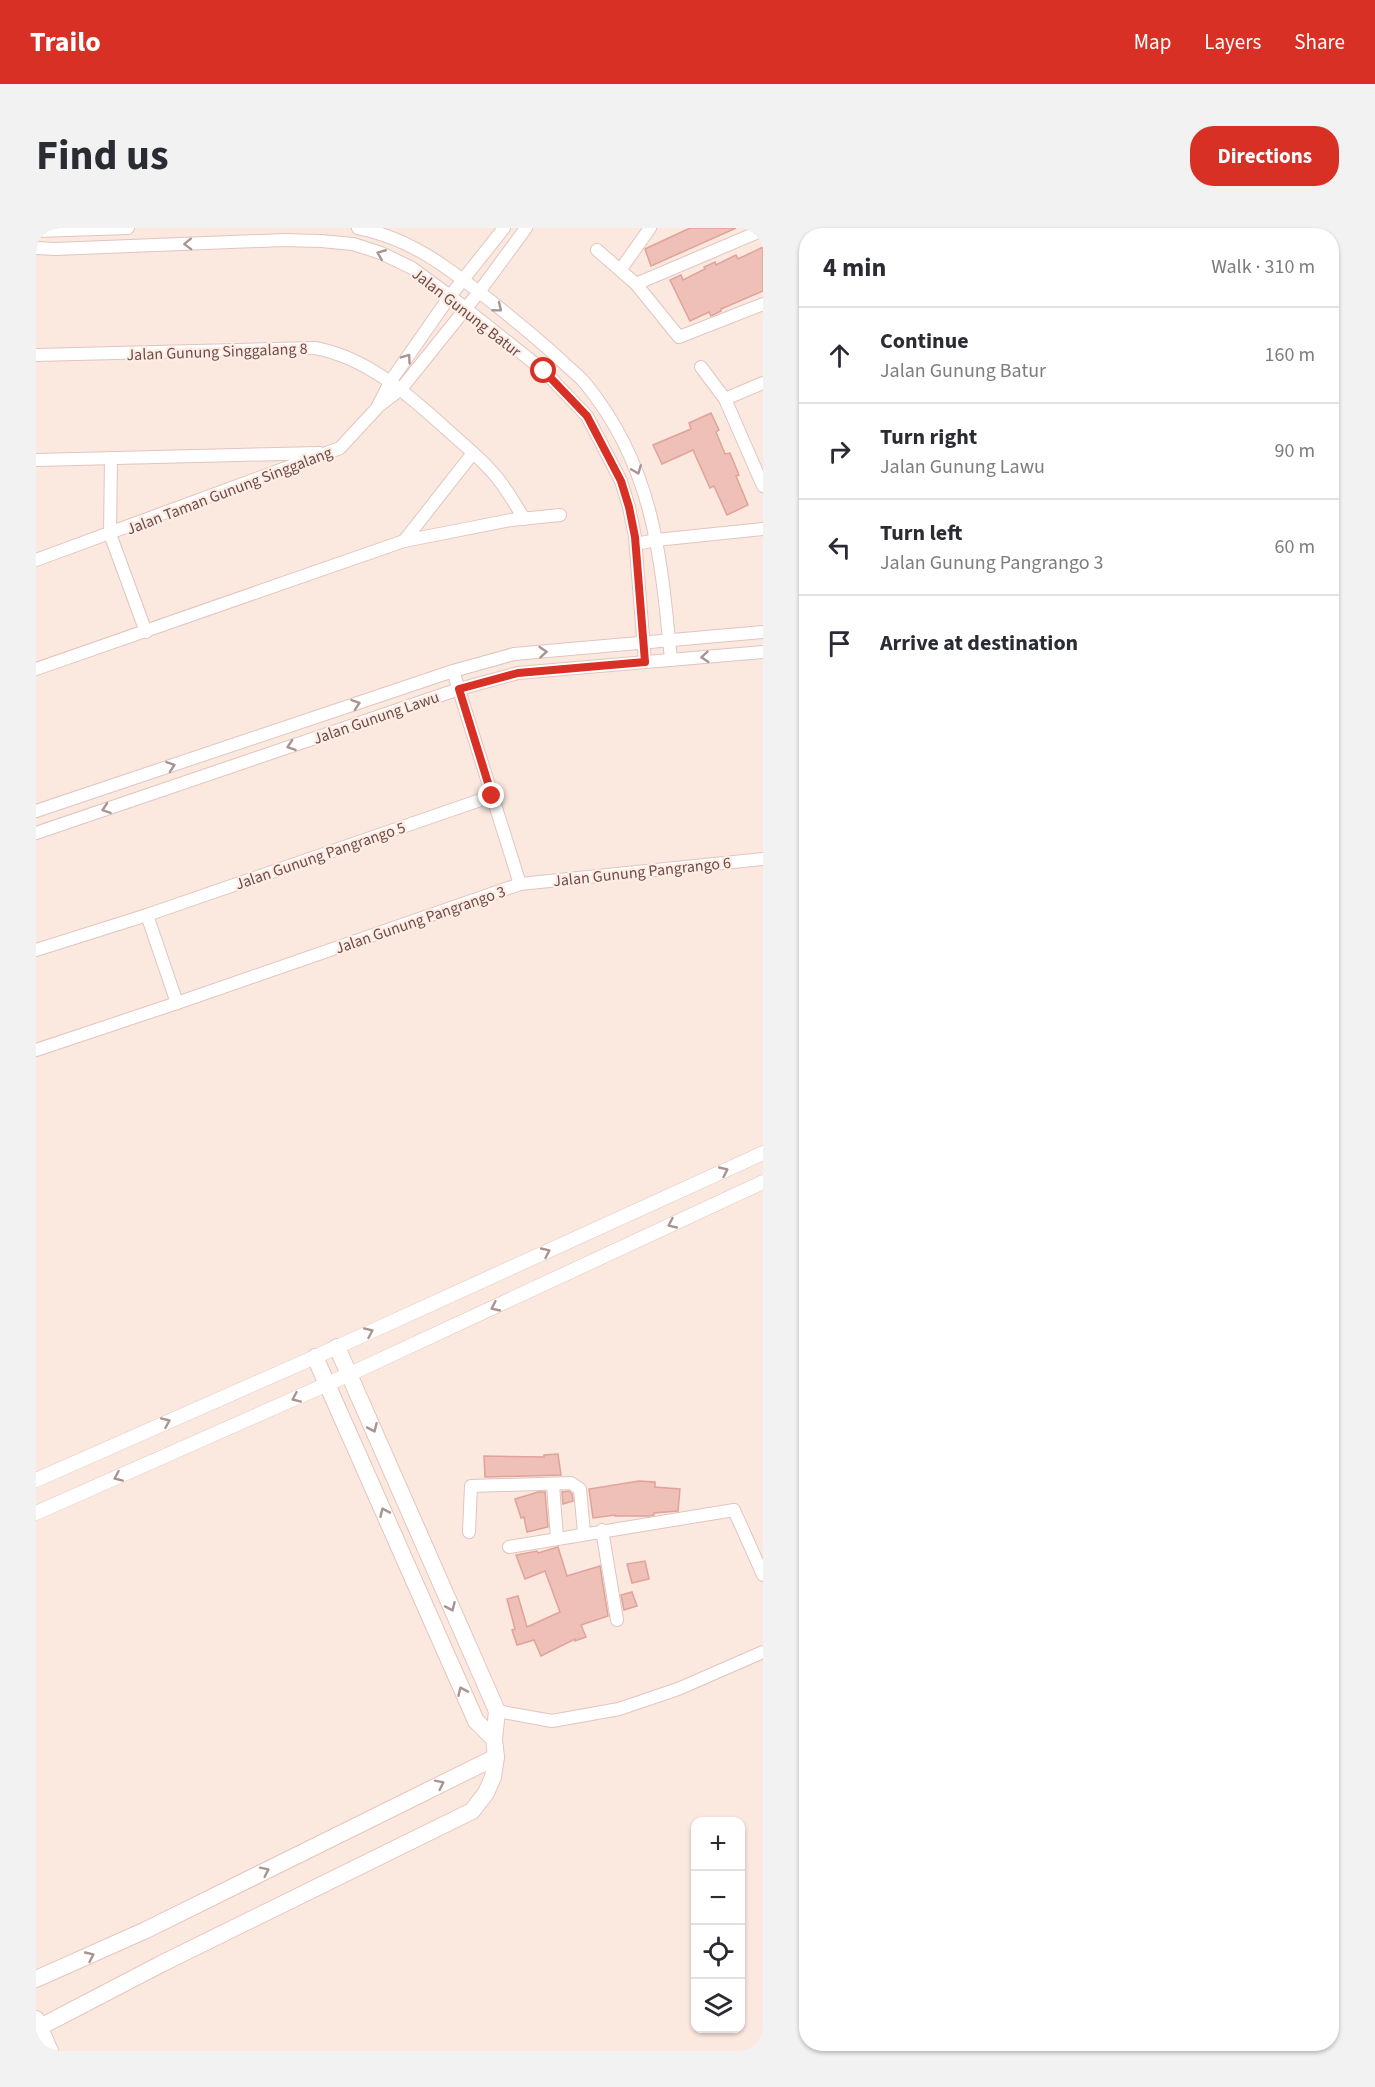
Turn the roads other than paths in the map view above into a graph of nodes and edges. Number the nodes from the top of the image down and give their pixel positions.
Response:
1 (128, 228) edge
2 (358, 228) edge
3 (504, 228) edge
4 (526, 228) edge
5 (650, 228) edge
6 (763, 230) edge
7 (36, 231) edge
8 (288, 234) edge
9 (36, 248) edge
10 (597, 250) dead end
11 (621, 268) junction
12 (463, 279) junction
13 (636, 284) junction
14 (479, 292) junction
15 (450, 296) junction
16 (763, 304) edge
17 (465, 309) junction
18 (36, 356) edge
19 (701, 367) dead end
20 (390, 382) junction
21 (763, 383) edge
22 (401, 389) junction
23 (725, 399) junction
24 (377, 408) junction
25 (619, 435) junction
26 (602, 444) junction
27 (329, 452) junction
28 (473, 453) junction
29 (111, 458) junction
30 (36, 460) edge
31 (763, 486) edge
32 (560, 515) dead end
33 (524, 519) junction
34 (763, 529) edge
35 (110, 534) junction
36 (656, 540) junction
37 (404, 541) junction
38 (636, 544) junction
39 (66, 549) junction
40 (36, 550) edge
41 (36, 560) edge
42 (146, 632) junction
43 (763, 632) edge
44 (669, 640) junction
45 (644, 642) junction
46 (763, 652) edge
47 (671, 660) junction
48 (645, 662) junction
49 (36, 669) edge
50 (453, 671) junction
51 (459, 689) junction
52 (492, 796) junction
53 (36, 812) edge
54 (36, 833) edge
55 (763, 859) edge
56 (520, 884) junction
57 (147, 915) junction
58 (36, 950) edge
59 (177, 1003) junction
60 (36, 1050) edge
61 (763, 1153) edge
62 (763, 1182) edge
63 (337, 1347) junction
64 (315, 1357) junction
65 (350, 1374) junction
66 (327, 1384) junction
67 (36, 1480) edge
68 (553, 1485) junction
69 (36, 1513) edge
70 (602, 1530) junction
71 (469, 1532) dead end
72 (584, 1533) junction
73 (558, 1538) junction
74 (509, 1547) dead end
75 (763, 1575) edge
76 (617, 1620) dead end
77 (763, 1652) edge
78 (497, 1711) junction
79 (494, 1739) junction
80 (496, 1757) junction
81 (36, 1979) edge
82 (38, 2023) edge
83 (50, 2051) edge

1 - 7 street
2 - 12 street, Jalan Gunung Batur
3 - 12 street, Jalan Taman Gunung Singgalang
4 - 14 street, Jalan Taman Gunung Singgalang
5 - 11 street
6 - 13 street
8 -> 9 street, Jalan Gunung Batur
15 -> 8 street, Jalan Gunung Batur
10 - 11 street
11 - 13 street
12 - 14 street, Jalan Gunung Batur
12 - 15 street, Jalan Taman Gunung Singgalang
13 - 16 street
14 - 17 street, Jalan Taman Gunung Singgalang
14 -> 25 street, Jalan Gunung Batur
15 - 17 street, Jalan Gunung Batur
20 -> 15 street, Jalan Taman Gunung Singgalang
17 - 22 street, Jalan Taman Gunung Singgalang
17 - 26 street, Jalan Gunung Batur
18 - 20 street, Jalan Gunung Singgalang 8
19 - 23 street
20 - 22 street, Jalan Gunung Singgalang 8
20 - 24 street, Jalan Taman Gunung Singgalang
21 - 23 street
22 - 24 street, Jalan Taman Gunung Singgalang
22 - 28 street, Jalan Gunung Singgalang 8
23 - 31 street
24 - 27 street, Jalan Taman Gunung Singgalang
25 - 26 street
25 -> 36 street, Jalan Gunung Batur
26 - 38 street, Jalan Gunung Batur
27 - 29 street
27 - 35 street, Jalan Taman Gunung Singgalang
28 - 33 street, Jalan Gunung Singgalang 8
28 - 37 street
29 - 30 street
29 - 35 street
32 - 33 street
33 - 37 street
34 - 36 street
35 - 39 street, Jalan Taman Gunung Singgalang
35 - 42 street
36 - 38 street
36 - 44 street, Jalan Gunung Batur
37 - 42 street
38 - 45 street, Jalan Gunung Batur
39 - 40 street, Jalan Taman Gunung Singgalang
39 - 41 street, Jalan Taman Gunung Singgalang
42 - 49 street
43 - 44 street, Jalan Gunung Lawu
44 - 45 street, Jalan Gunung Lawu
44 - 47 street, Jalan Gunung Batur
45 - 48 street, Jalan Gunung Batur
50 -> 45 street, Jalan Gunung Lawu
46 -> 47 street, Jalan Gunung Lawu
47 - 48 street, Jalan Gunung Lawu
48 - 51 street, Jalan Gunung Lawu
50 - 51 street, Jalan Gunung Pangrango 3
53 -> 50 street, Jalan Gunung Lawu
51 - 52 street, Jalan Gunung Pangrango 3
51 -> 54 street, Jalan Gunung Lawu
52 - 56 street, Jalan Gunung Pangrango 3
52 - 57 street, Jalan Gunung Pangrango 5
55 - 56 street, Jalan Gunung Pangrango 6
56 - 59 street, Jalan Gunung Pangrango 3
57 - 58 street, Jalan Gunung Pangrango 5
57 - 59 street
59 - 60 street, Jalan Gunung Pangrango 3
63 -> 61 street
62 -> 65 street
63 - 64 street
63 - 65 main road
64 - 66 main road
67 -> 64 street
65 - 66 street
65 -> 78 main road
66 -> 69 street
79 -> 66 main road
68 - 71 street
68 - 72 street
68 - 73 street
70 - 72 street
70 - 75 street
70 - 76 street
72 - 73 street
73 - 74 street
77 - 78 street
78 - 79 main road
79 - 80 main road
81 -> 80 main road
80 - 82 main road
82 - 83 main road

